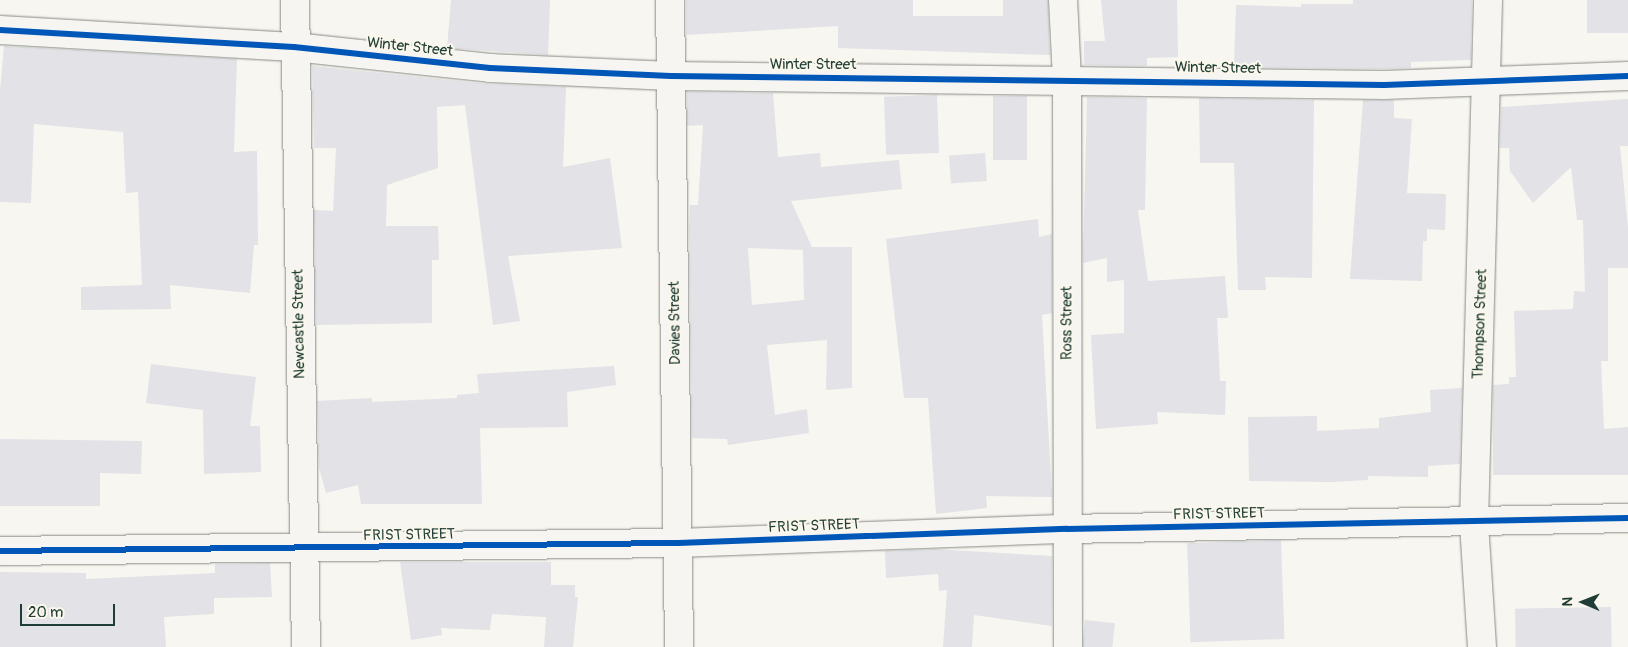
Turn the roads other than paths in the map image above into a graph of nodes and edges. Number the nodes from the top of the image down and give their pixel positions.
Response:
1 (295, 0) edge
2 (670, 0) edge
3 (1063, 0) edge
4 (1488, 0) edge
5 (0, 30) edge
6 (294, 47) junction
7 (671, 76) junction
8 (1628, 76) edge
9 (1067, 79) junction
10 (1488, 80) junction
11 (1628, 518) edge
12 (1474, 522) junction
13 (1068, 529) junction
14 (678, 543) junction
15 (304, 549) junction
16 (0, 551) edge
17 (306, 647) edge
18 (678, 647) edge
19 (1068, 647) edge
20 (1482, 647) edge

1 - 6 street, Newcastle Street
2 - 7 street, Davies Street
3 - 9 street, Ross Street
4 - 10 street, Thompson Street
5 - 6 street, Winter Street
6 - 7 street, Winter Street
6 - 15 street, Newcastle Street
7 - 9 street, Winter Street
7 - 14 street, Davies Street
8 - 10 street, Winter Street
9 - 10 street, Winter Street
9 - 13 street, Ross Street
10 - 12 street, Thompson Street
11 - 12 street, FRIST STREET
12 - 13 street, FRIST STREET
12 - 20 street, Thompson Street
13 - 14 street, FRIST STREET
13 - 19 street, Ross Street
14 - 15 street, FRIST STREET
14 - 18 street, Davies Street
15 - 16 street, FRIST STREET
15 - 17 street, Newcastle Street

